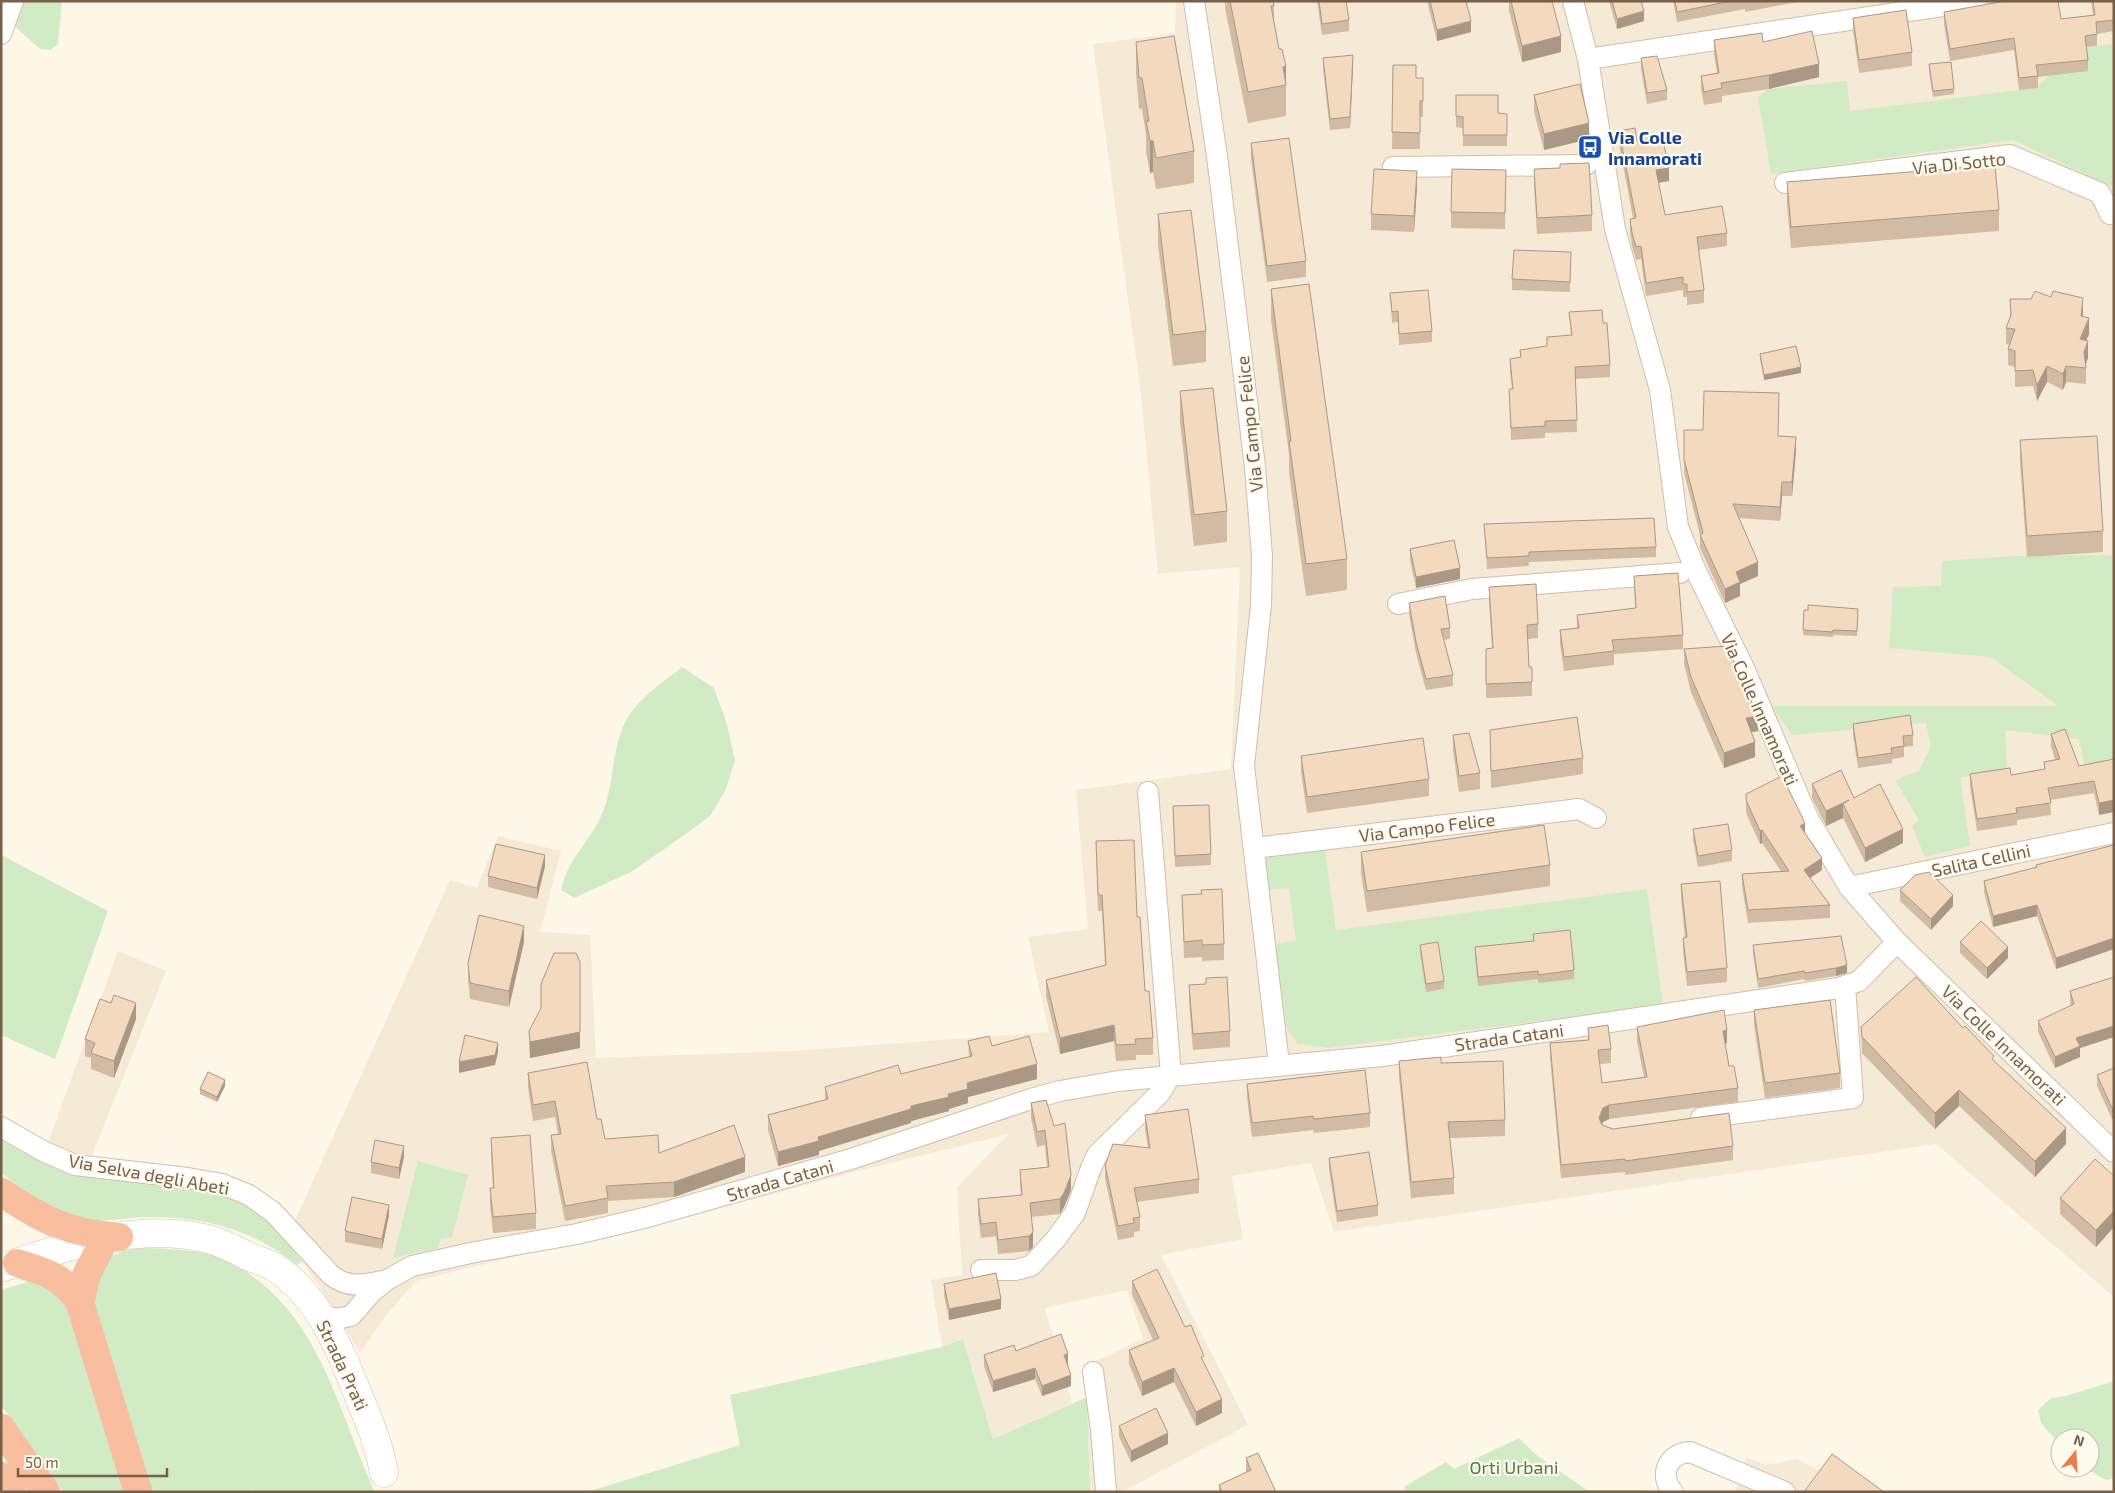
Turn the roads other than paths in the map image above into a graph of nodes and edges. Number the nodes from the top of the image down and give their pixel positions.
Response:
1 (12, 1) edge
2 (1194, 1) edge
3 (1573, 1) edge
4 (1976, 1) edge
5 (1, 34) edge
6 (1588, 59) junction
7 (1604, 162) junction
8 (1393, 167) dead end
9 (1785, 183) edge
10 (2114, 213) edge
11 (1678, 527) junction
12 (1680, 573) junction
13 (1398, 604) dead end
14 (1725, 632) junction
15 (1148, 792) dead end
16 (1596, 818) dead end
17 (2114, 833) edge
18 (1255, 848) junction
19 (1849, 887) junction
20 (1896, 942) junction
21 (1845, 986) junction
22 (1279, 1064) junction
23 (1171, 1075) junction
24 (1679, 1122) edge
25 (1, 1127) edge
26 (2114, 1152) edge
27 (1, 1192) edge
28 (112, 1238) junction
29 (252, 1258) junction
30 (9, 1266) edge
31 (981, 1270) dead end
32 (387, 1280) junction
33 (80, 1303) junction
34 (321, 1316) junction
35 (340, 1350) junction
36 (1093, 1372) dead end
37 (1, 1428) edge
38 (1, 1476) edge
39 (388, 1482) edge
40 (12, 1492) edge
41 (46, 1492) edge
42 (138, 1492) edge
43 (1106, 1492) edge
44 (1673, 1492) edge
45 (1785, 1492) edge

1 - 5 street
2 - 18 street, Via Campo Felice
3 - 6 street, Via Colle Innamorati
4 - 6 street
6 - 7 street, Via Colle Innamorati
7 - 8 street
7 - 11 street, Via Colle Innamorati
9 - 10 street, Via Di Sotto
11 - 12 street
11 - 14 street, Via Colle Innamorati
12 - 13 street
12 - 14 street
14 - 19 street, Via Colle Innamorati
15 - 23 street
16 - 18 street, Via Campo Felice
17 - 19 street, Salita Cellini
18 - 22 street, Via Campo Felice
19 - 20 street, Via Colle Innamorati
20 - 21 street, Strada Catani
20 - 26 street, Via Colle Innamorati
21 - 22 street, Strada Catani
21 - 24 street
22 - 23 street, Strada Catani
23 - 31 street
23 - 32 street, Strada Catani
25 - 32 street, Via Selva degli Abeti
27 - 28 highway
28 - 29 street, Strada Prati
28 - 30 street, Strada Prati
28 - 33 highway
29 - 34 street, Strada Prati
29 - 39 street, Strada Prati
30 - 33 highway
32 - 34 street, Strada Catani
32 - 35 street, Strada Catani
33 - 42 highway
34 - 35 street, Strada Prati
35 - 39 street, Strada Prati
36 - 43 street
37 - 41 highway
38 - 40 highway
44 - 45 street

